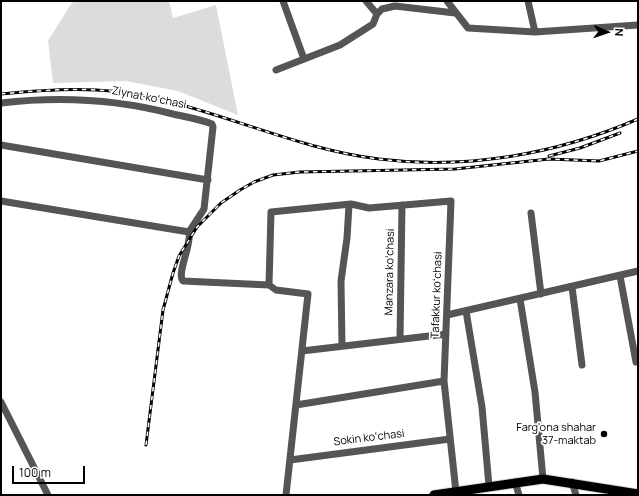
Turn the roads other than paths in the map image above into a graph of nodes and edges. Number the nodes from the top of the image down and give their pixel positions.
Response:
1 (284, 1) edge
2 (366, 1) edge
3 (447, 1) edge
4 (528, 1) edge
5 (455, 13) junction
6 (377, 14) junction
7 (638, 25) edge
8 (535, 32) junction
9 (304, 60) junction
10 (276, 70) dead end
11 (1, 103) edge
12 (1, 145) edge
13 (208, 180) junction
14 (1, 202) edge
15 (349, 205) junction
16 (402, 205) junction
17 (531, 213) dead end
18 (189, 232) junction
19 (638, 271) edge
20 (620, 276) junction
21 (269, 285) junction
22 (572, 287) junction
23 (541, 294) junction
24 (520, 298) junction
25 (466, 311) junction
26 (447, 315) junction
27 (446, 334) junction
28 (400, 339) junction
29 (342, 346) junction
30 (302, 350) junction
31 (636, 362) dead end
32 (582, 365) dead end
33 (444, 381) junction
34 (1, 402) edge
35 (296, 405) junction
36 (450, 439) junction
37 (290, 460) junction
38 (543, 479) junction
39 (515, 482) junction
40 (572, 482) junction
41 (488, 486) junction
42 (463, 492) edge
43 (634, 494) edge
44 (48, 495) edge
45 (286, 495) edge
46 (434, 495) edge
47 (519, 495) edge
48 (576, 495) edge

1 - 9 street
2 - 6 street
3 - 5 street
4 - 8 street
5 - 6 street
5 - 8 street
6 - 9 street
7 - 8 street
9 - 10 street
11 - 13 street, Ziynat koʻchasi
12 - 13 street
13 - 18 street, Ziynat koʻchasi
14 - 18 street
15 - 16 street, Tafakkur koʻchasi
15 - 21 street
15 - 29 street
16 - 26 street, Tafakkur koʻchasi
16 - 28 street, Manzara koʻchasi
17 - 23 street
18 - 21 street
19 - 20 street
20 - 22 street
20 - 31 street
21 - 30 street
22 - 23 street
22 - 32 street
23 - 24 street
24 - 25 street
24 - 38 street
25 - 26 street
25 - 41 street
26 - 27 street, Tafakkur koʻchasi
27 - 28 street
27 - 33 street, Tafakkur koʻchasi
28 - 29 street
29 - 30 street
30 - 35 street
33 - 35 street
33 - 36 street, Tafakkur koʻchasi
34 - 44 street
35 - 37 street
36 - 37 street, Sokin koʻchasi
36 - 42 street, Tafakkur koʻchasi
37 - 45 street
38 - 39 main road
38 - 40 main road
39 - 41 main road
39 - 47 street
40 - 43 main road
40 - 48 street
41 - 42 main road
42 - 46 main road

